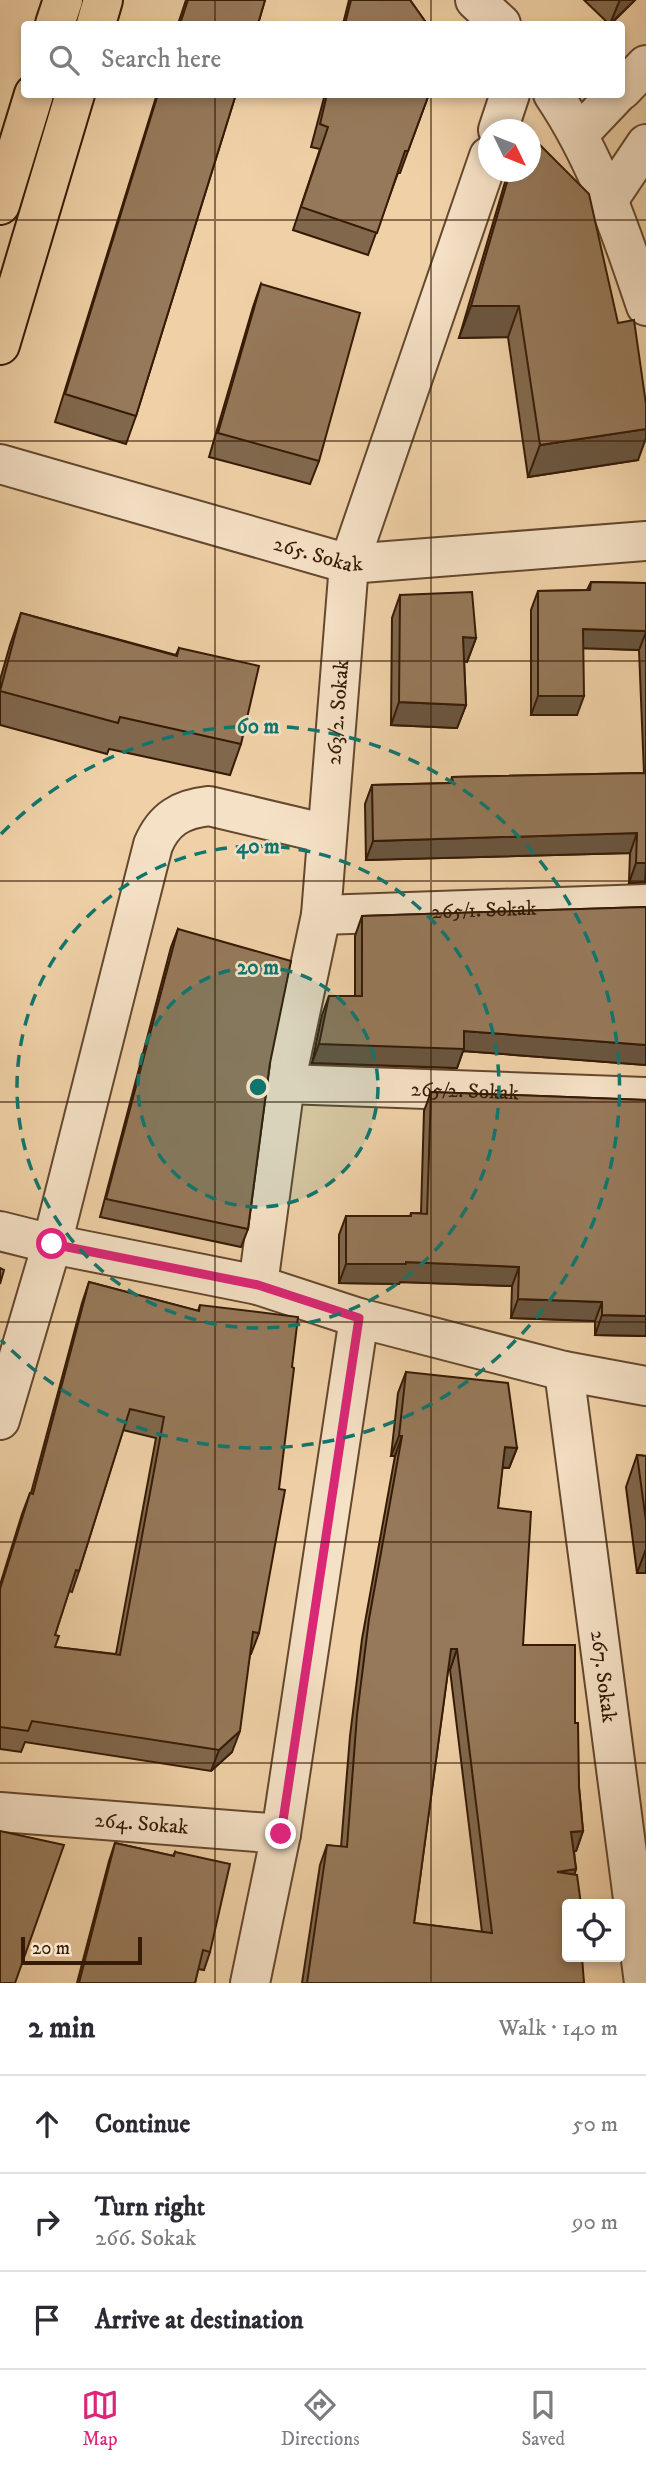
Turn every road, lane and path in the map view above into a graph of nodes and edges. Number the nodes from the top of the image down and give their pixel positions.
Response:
1 (63, 0) edge
2 (103, 0) edge
3 (475, 0) edge
4 (56, 21) edge
5 (97, 21) edge
6 (498, 21) edge
7 (646, 65) edge
8 (625, 86) edge
9 (33, 98) edge
10 (74, 98) edge
11 (509, 98) edge
12 (556, 98) edge
13 (613, 98) edge
14 (502, 119) edge
15 (579, 134) junction
16 (646, 144) edge
17 (479, 182) edge
18 (609, 199) junction
19 (0, 205) edge
20 (646, 306) edge
21 (0, 345) edge
22 (0, 464) edge
23 (646, 541) edge
24 (349, 564) junction
25 (327, 834) junction
26 (646, 904) edge
27 (321, 915) junction
28 (285, 1084) junction
29 (646, 1097) edge
30 (0, 1231) edge
31 (52, 1244) junction
32 (258, 1285) junction
33 (359, 1318) junction
34 (564, 1371) junction
35 (646, 1386) edge
36 (0, 1420) edge
37 (0, 1812) edge
38 (281, 1834) junction
39 (250, 1983) edge
40 (644, 1983) edge

1 - 4 main road
2 - 5 main road
3 - 6 street
7 - 8 street
9 - 19 main road
10 - 21 main road
11 - 14 street
12 - 15 street
13 - 15 street
15 - 18 street
16 - 18 street
17 - 24 street, 263/2. Sokak
18 - 20 street
22 - 24 street, 265. Sokak
23 - 24 street, 265. Sokak
24 - 25 street, 263/2. Sokak
25 - 27 street, 263/2. Sokak
25 - 31 street
26 - 27 street, 265/1. Sokak
27 - 28 street, 263/2. Sokak
28 - 29 street, 265/2. Sokak
28 - 32 street, 263/2. Sokak
30 - 31 street
31 - 32 street
31 - 36 street
32 - 33 street
33 - 34 street
33 - 38 street
34 - 35 street
34 - 40 street, 267. Sokak
37 - 38 street, 264. Sokak
38 - 39 street

